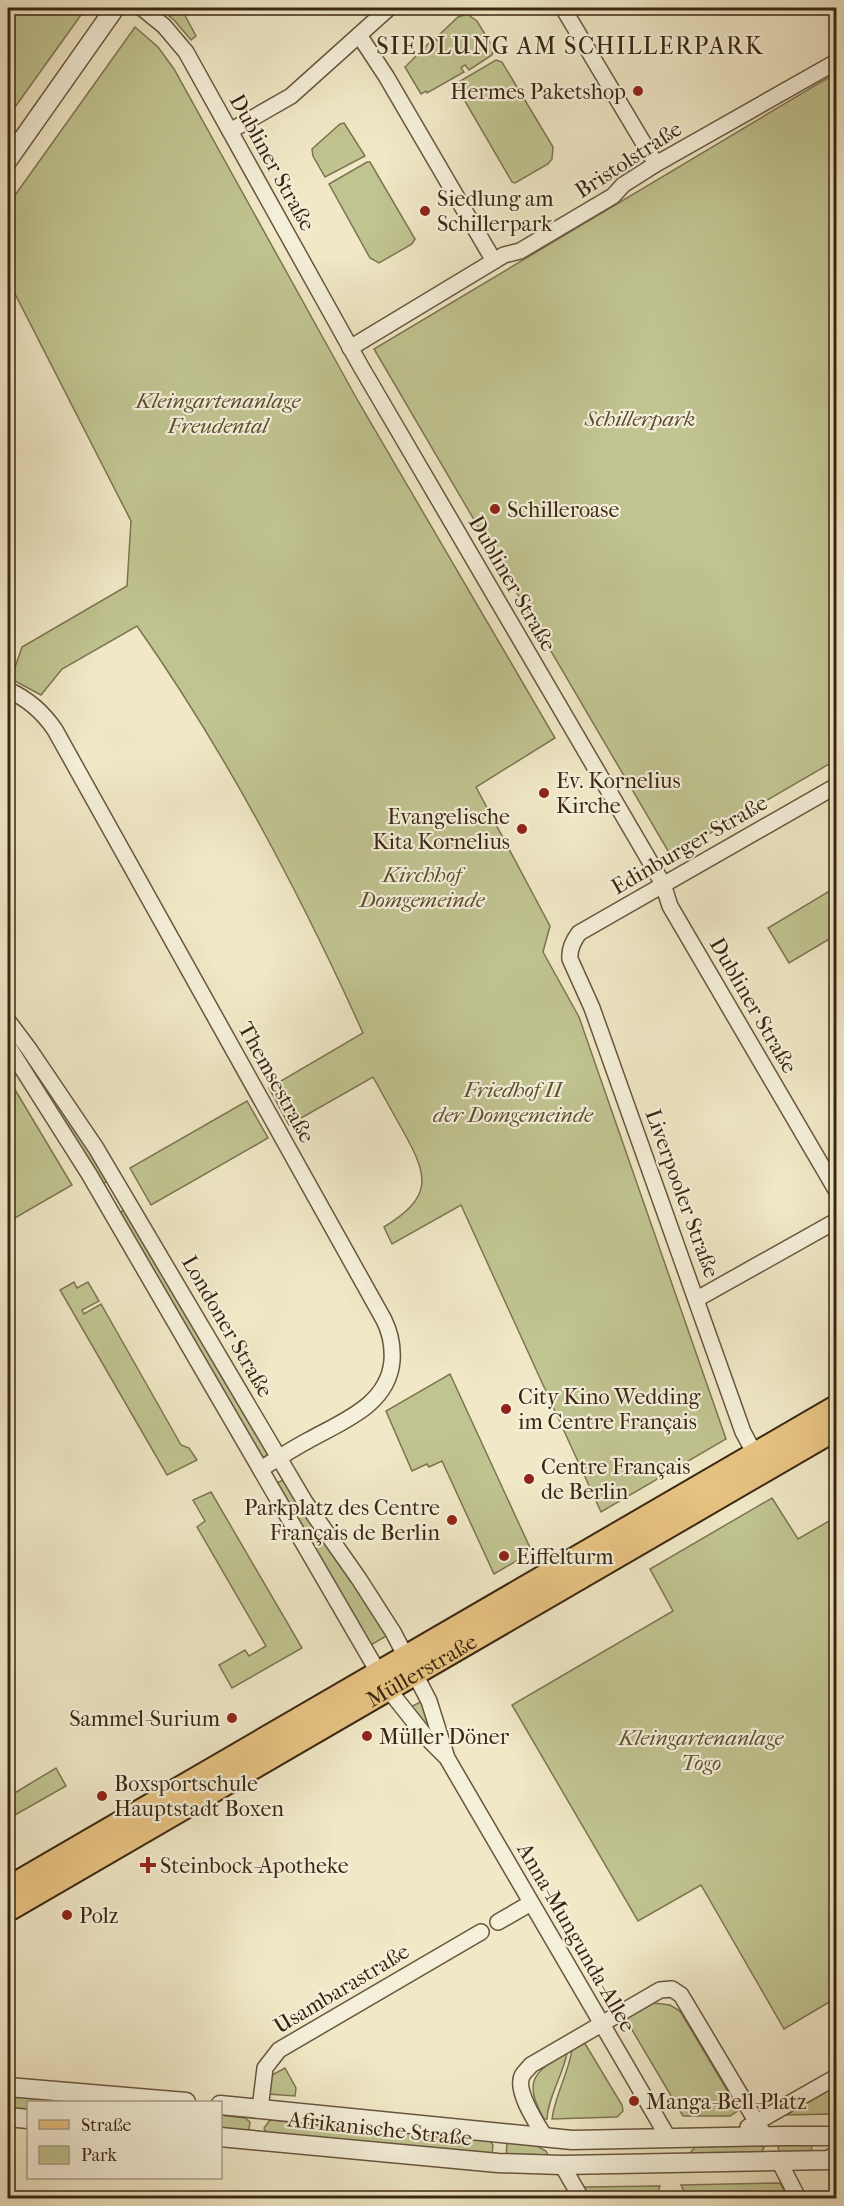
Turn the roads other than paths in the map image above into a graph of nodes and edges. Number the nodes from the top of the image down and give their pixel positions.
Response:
1 (115, 8) edge
2 (142, 8) edge
3 (389, 8) edge
4 (562, 8) edge
5 (358, 35) junction
6 (837, 62) edge
7 (230, 131) junction
8 (8, 160) edge
9 (656, 164) junction
10 (494, 261) junction
11 (350, 348) junction
12 (8, 690) edge
13 (837, 786) edge
14 (663, 884) junction
15 (571, 947) joint
16 (8, 1020) edge
17 (8, 1046) edge
18 (837, 1190) edge
19 (837, 1221) edge
20 (698, 1299) junction
21 (837, 1407) edge
22 (837, 1429) edge
23 (755, 1455) junction
24 (279, 1458) junction
25 (261, 1469) junction
26 (411, 1665) junction
27 (383, 1681) junction
28 (447, 1758) junction
29 (8, 1888) edge
30 (531, 1903) junction
31 (8, 1910) edge
32 (498, 1922) dead end
33 (481, 1932) dead end
34 (601, 2024) junction
35 (837, 2077) edge
36 (8, 2087) edge
37 (164, 2101) edge
38 (222, 2105) edge
39 (260, 2109) junction
40 (8, 2117) edge
41 (27, 2119) edge
42 (760, 2129) junction
43 (501, 2132) junction
44 (222, 2136) edge
45 (545, 2137) junction
46 (669, 2139) junction
47 (837, 2139) edge
48 (257, 2140) junction
49 (837, 2156) edge
50 (779, 2161) junction
51 (498, 2163) junction
52 (682, 2163) junction
53 (562, 2165) junction
54 (581, 2199) edge
55 (798, 2199) edge

1 - 8 street
2 - 7 street, Dubliner Straße
3 - 5 street
4 - 9 street
5 - 7 street
5 - 10 street
6 - 9 street, Bristolstraße
7 - 11 street, Dubliner Straße
9 - 10 street, Bristolstraße
10 - 11 street, Bristolstraße
11 - 14 street, Dubliner Straße
12 - 24 street, Themsestraße
13 - 14 street, Edinburger Straße
14 - 15 street, Edinburger Straße
14 - 18 street, Dubliner Straße
15 - 20 street, Liverpooler Straße
16 - 24 street, Londoner Straße
17 - 25 street, Londoner Straße
19 - 20 street
20 - 23 street, Liverpooler Straße
21 - 23 main road, Müllerstraße
22 - 26 main road, Müllerstraße
23 - 26 main road, Müllerstraße
24 - 25 street, Themsestraße
24 - 26 street, Londoner Straße
25 - 27 street, Londoner Straße
26 - 27 main road, Müllerstraße
26 - 28 street, Anna-Mungunda-Allee
27 - 28 street, Anna-Mungunda-Allee
27 - 29 main road, Müllerstraße
27 - 31 main road, Müllerstraße
28 - 30 street, Anna-Mungunda-Allee
30 - 32 street
30 - 34 street, Anna-Mungunda-Allee
33 - 39 street, Usambarastraße
34 - 42 street
34 - 45 street
34 - 46 street, Anna-Mungunda-Allee
35 - 42 street
36 - 37 street
38 - 39 street, Afrikanische Straße
39 - 43 street, Afrikanische Straße
39 - 48 street, Afrikanische Straße
40 - 41 street
42 - 46 street, Afrikanische Straße
42 - 47 street, Afrikanische Straße
42 - 50 street
43 - 45 street, Afrikanische Straße
43 - 51 street, Afrikanische Straße
44 - 48 street, Afrikanische Straße
45 - 46 street, Afrikanische Straße
45 - 53 street
46 - 52 street
48 - 51 street, Afrikanische Straße
49 - 50 street, Afrikanische Straße
50 - 52 street, Afrikanische Straße
50 - 55 street
51 - 53 street, Afrikanische Straße
52 - 53 street, Afrikanische Straße
53 - 54 street

